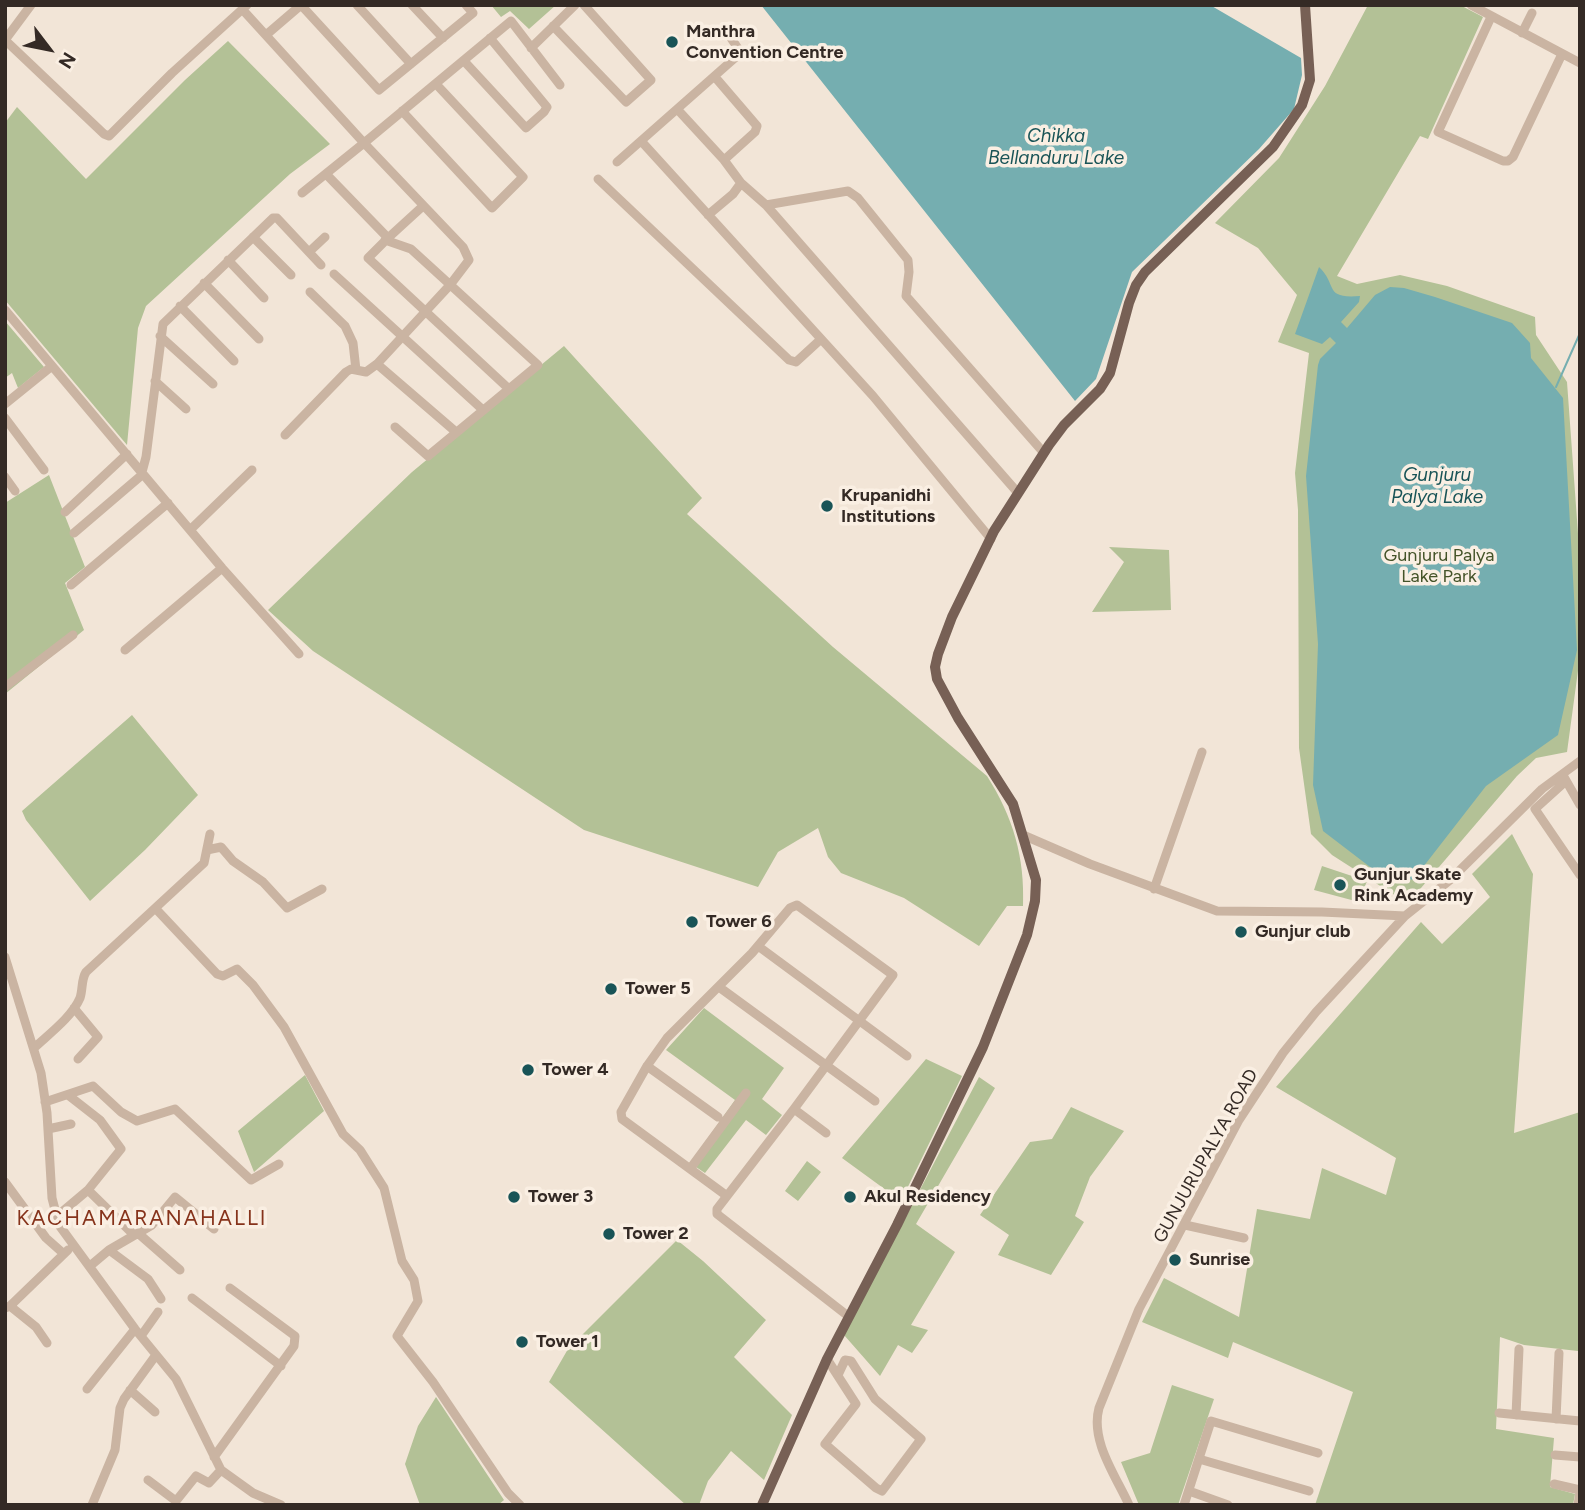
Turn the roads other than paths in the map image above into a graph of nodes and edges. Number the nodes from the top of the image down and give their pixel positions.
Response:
1 (31, 5) edge
2 (301, 5) edge
3 (357, 5) edge
4 (412, 5) edge
5 (466, 5) edge
6 (575, 5) edge
7 (1305, 5) edge
8 (588, 6) edge
9 (1476, 6) edge
10 (244, 7) edge
11 (1532, 13) dead end
12 (1491, 17) junction
13 (553, 26) junction
14 (725, 29) dead end
15 (1522, 33) junction
16 (266, 35) junction
17 (443, 38) junction
18 (490, 38) junction
19 (5, 40) edge
20 (531, 48) junction
21 (1562, 54) junction
22 (464, 61) junction
23 (1580, 63) edge
24 (411, 64) junction
25 (715, 77) junction
26 (436, 84) junction
27 (560, 85) dead end
28 (678, 110) junction
29 (402, 111) junction
30 (642, 142) junction
31 (364, 143) junction
32 (724, 160) junction
33 (617, 162) dead end
34 (326, 174) junction
35 (598, 179) dead end
36 (741, 183) junction
37 (302, 193) dead end
38 (766, 205) junction
39 (423, 206) junction
40 (708, 215) junction
41 (253, 237) junction
42 (325, 237) dead end
43 (386, 239) junction
44 (309, 252) junction
45 (229, 260) junction
46 (321, 265) dead end
47 (334, 274) dead end
48 (291, 275) dead end
49 (204, 283) junction
50 (450, 285) junction
51 (310, 292) dead end
52 (264, 298) dead end
53 (180, 306) junction
54 (5, 310) edge
55 (426, 311) junction
56 (160, 336) junction
57 (402, 337) junction
58 (259, 339) dead end
59 (820, 340) junction
60 (234, 361) dead end
61 (377, 364) junction
62 (52, 366) junction
63 (356, 370) junction
64 (155, 381) junction
65 (213, 384) dead end
66 (509, 388) junction
67 (5, 404) edge
68 (186, 409) dead end
69 (483, 410) junction
70 (5, 418) edge
71 (395, 427) dead end
72 (456, 432) junction
73 (285, 435) dead end
74 (1044, 453) junction
75 (127, 454) junction
76 (44, 470) dead end
77 (252, 470) dead end
78 (142, 473) junction
79 (5, 477) edge
80 (15, 491) dead end
81 (1018, 493) junction
82 (168, 503) junction
83 (65, 512) dead end
84 (190, 530) junction
85 (74, 533) dead end
86 (990, 539) junction
87 (90, 567) junction
88 (222, 568) junction
89 (98, 576) dead end
90 (71, 585) dead end
91 (73, 635) dead end
92 (125, 650) dead end
93 (299, 654) dead end
94 (5, 687) edge
95 (1202, 752) dead end
96 (1578, 763) edge
97 (1564, 777) junction
98 (1580, 777) edge
99 (1580, 802) edge
100 (211, 834) dead end
101 (1023, 835) junction
102 (207, 850) junction
103 (1580, 875) edge
104 (1154, 888) junction
105 (322, 889) dead end
106 (156, 909) junction
107 (1405, 916) junction
108 (758, 946) junction
109 (5, 957) edge
110 (8, 980) edge
111 (719, 987) junction
112 (74, 1008) junction
113 (859, 1020) junction
114 (34, 1048) junction
115 (907, 1056) dead end
116 (78, 1059) dead end
117 (826, 1065) junction
118 (647, 1066) junction
119 (746, 1093) dead end
120 (68, 1095) junction
121 (875, 1101) dead end
122 (45, 1102) junction
123 (794, 1109) junction
124 (718, 1118) dead end
125 (71, 1124) dead end
126 (48, 1129) junction
127 (826, 1133) dead end
128 (279, 1164) dead end
129 (690, 1169) junction
130 (5, 1182) edge
131 (88, 1190) junction
132 (727, 1196) junction
133 (58, 1221) junction
134 (1185, 1225) junction
135 (214, 1228) dead end
136 (137, 1235) junction
137 (46, 1238) junction
138 (1244, 1238) dead end
139 (74, 1245) junction
140 (110, 1250) junction
141 (64, 1254) junction
142 (90, 1266) junction
143 (180, 1270) dead end
144 (230, 1287) dead end
145 (161, 1298) dead end
146 (192, 1298) dead end
147 (8, 1307) edge
148 (158, 1312) dead end
149 (849, 1316) junction
150 (138, 1332) junction
151 (47, 1343) dead end
152 (1519, 1349) dead end
153 (1559, 1353) dead end
154 (156, 1355) junction
155 (829, 1356) junction
156 (281, 1366) junction
157 (840, 1371) junction
158 (87, 1390) dead end
159 (130, 1390) junction
160 (870, 1391) junction
161 (856, 1404) junction
162 (155, 1412) dead end
163 (1499, 1413) dead end
164 (1516, 1415) junction
165 (1556, 1419) junction
166 (1580, 1421) edge
167 (1318, 1453) dead end
168 (1555, 1455) dead end
169 (214, 1457) junction
170 (1580, 1457) edge
171 (1199, 1459) junction
172 (221, 1470) junction
173 (148, 1480) dead end
174 (1554, 1484) dead end
175 (1189, 1491) junction
176 (1309, 1491) dead end
177 (1580, 1491) edge
178 (92, 1505) edge
179 (281, 1505) edge
180 (520, 1505) edge
181 (762, 1505) edge
182 (1129, 1505) edge
183 (1184, 1505) edge
184 (1228, 1505) edge
185 (1578, 1505) edge

1 - 19 street
2 - 16 street
2 - 24 street
3 - 24 street
4 - 17 street
5 - 17 street
6 - 13 street
7 - 74 main road
8 - 13 street
9 - 12 street
10 - 16 street
10 - 19 street
11 - 15 street
12 - 15 street
12 - 21 street
13 - 20 street
14 - 25 street
15 - 21 street
16 - 31 street
17 - 24 street
18 - 20 street
18 - 22 street
18 - 22 street
20 - 27 street
21 - 23 street
22 - 26 street
25 - 28 street
25 - 32 street
26 - 29 street
26 - 29 street
28 - 30 street
28 - 32 street
29 - 31 street
30 - 33 street
30 - 40 street
31 - 34 street
31 - 39 street
32 - 36 street
34 - 37 street
34 - 43 street
35 - 59 street
36 - 38 street
36 - 40 street
38 - 74 street
38 - 81 street
39 - 43 street
39 - 50 street
40 - 59 street
41 - 44 street
41 - 45 street
41 - 48 street
42 - 44 street
43 - 50 street
43 - 55 street
44 - 46 street
45 - 49 street
45 - 52 street
47 - 57 street
49 - 53 street
49 - 58 street
50 - 55 street
50 - 66 street
51 - 63 street
53 - 56 street
53 - 60 street
54 - 62 street
55 - 57 street
55 - 66 street
56 - 64 street
56 - 65 street
57 - 61 street
57 - 69 street
59 - 86 street
61 - 63 street
61 - 72 street
62 - 67 street
62 - 75 street
63 - 73 street
64 - 68 street
64 - 78 street
66 - 69 street
69 - 72 street
70 - 76 street
71 - 72 street
74 - 81 main road
75 - 78 street
75 - 83 street
77 - 84 street
78 - 82 street
78 - 85 street
79 - 80 street
81 - 86 main road
82 - 84 street
82 - 87 street
84 - 88 street
86 - 101 main road
87 - 89 street
87 - 90 street
88 - 92 street
88 - 93 street
91 - 94 street
95 - 104 street
96 - 97 street, GUNJURUPALYA ROAD
96 - 98 street
97 - 99 street
97 - 103 street
97 - 107 street, GUNJURUPALYA ROAD
98 - 99 street
100 - 102 street
101 - 104 street
101 - 149 main road
102 - 105 street
102 - 106 street
104 - 107 street
106 - 112 street
106 - 180 street
107 - 134 street, GUNJURUPALYA ROAD
108 - 111 street
108 - 113 street
108 - 113 street
109 - 110 street
110 - 114 street
111 - 117 street
111 - 118 street
112 - 114 street
112 - 116 street
113 - 115 street
113 - 117 street
114 - 122 street
117 - 121 street
117 - 123 street
118 - 124 street
118 - 129 street
119 - 129 street
120 - 122 street
120 - 128 street
120 - 131 street
122 - 126 street
123 - 127 street
123 - 132 street
125 - 126 street
126 - 133 street
129 - 132 street
130 - 137 street
131 - 133 street
131 - 136 street
132 - 149 street
133 - 137 street
133 - 139 street
134 - 138 street
134 - 182 street, GUNJURUPALYA ROAD
135 - 136 street
136 - 140 street
136 - 143 street
137 - 141 street
139 - 141 street
139 - 142 street
140 - 142 street
140 - 145 street
141 - 147 street
142 - 150 street
144 - 156 street
146 - 156 street
147 - 151 street
148 - 150 street
149 - 155 main road
150 - 154 street
150 - 158 street
152 - 164 street
153 - 165 street
154 - 159 street
154 - 169 street
155 - 157 street
155 - 181 main road
156 - 169 street
157 - 160 street
157 - 161 street
159 - 162 street
159 - 178 street
160 - 161 street
160 - 161 street
163 - 164 street
164 - 165 street
165 - 166 street
167 - 171 street
168 - 170 street
169 - 172 street
171 - 175 street
171 - 176 street
172 - 173 street
172 - 179 street
174 - 177 street
175 - 183 street
175 - 184 street
177 - 185 street

